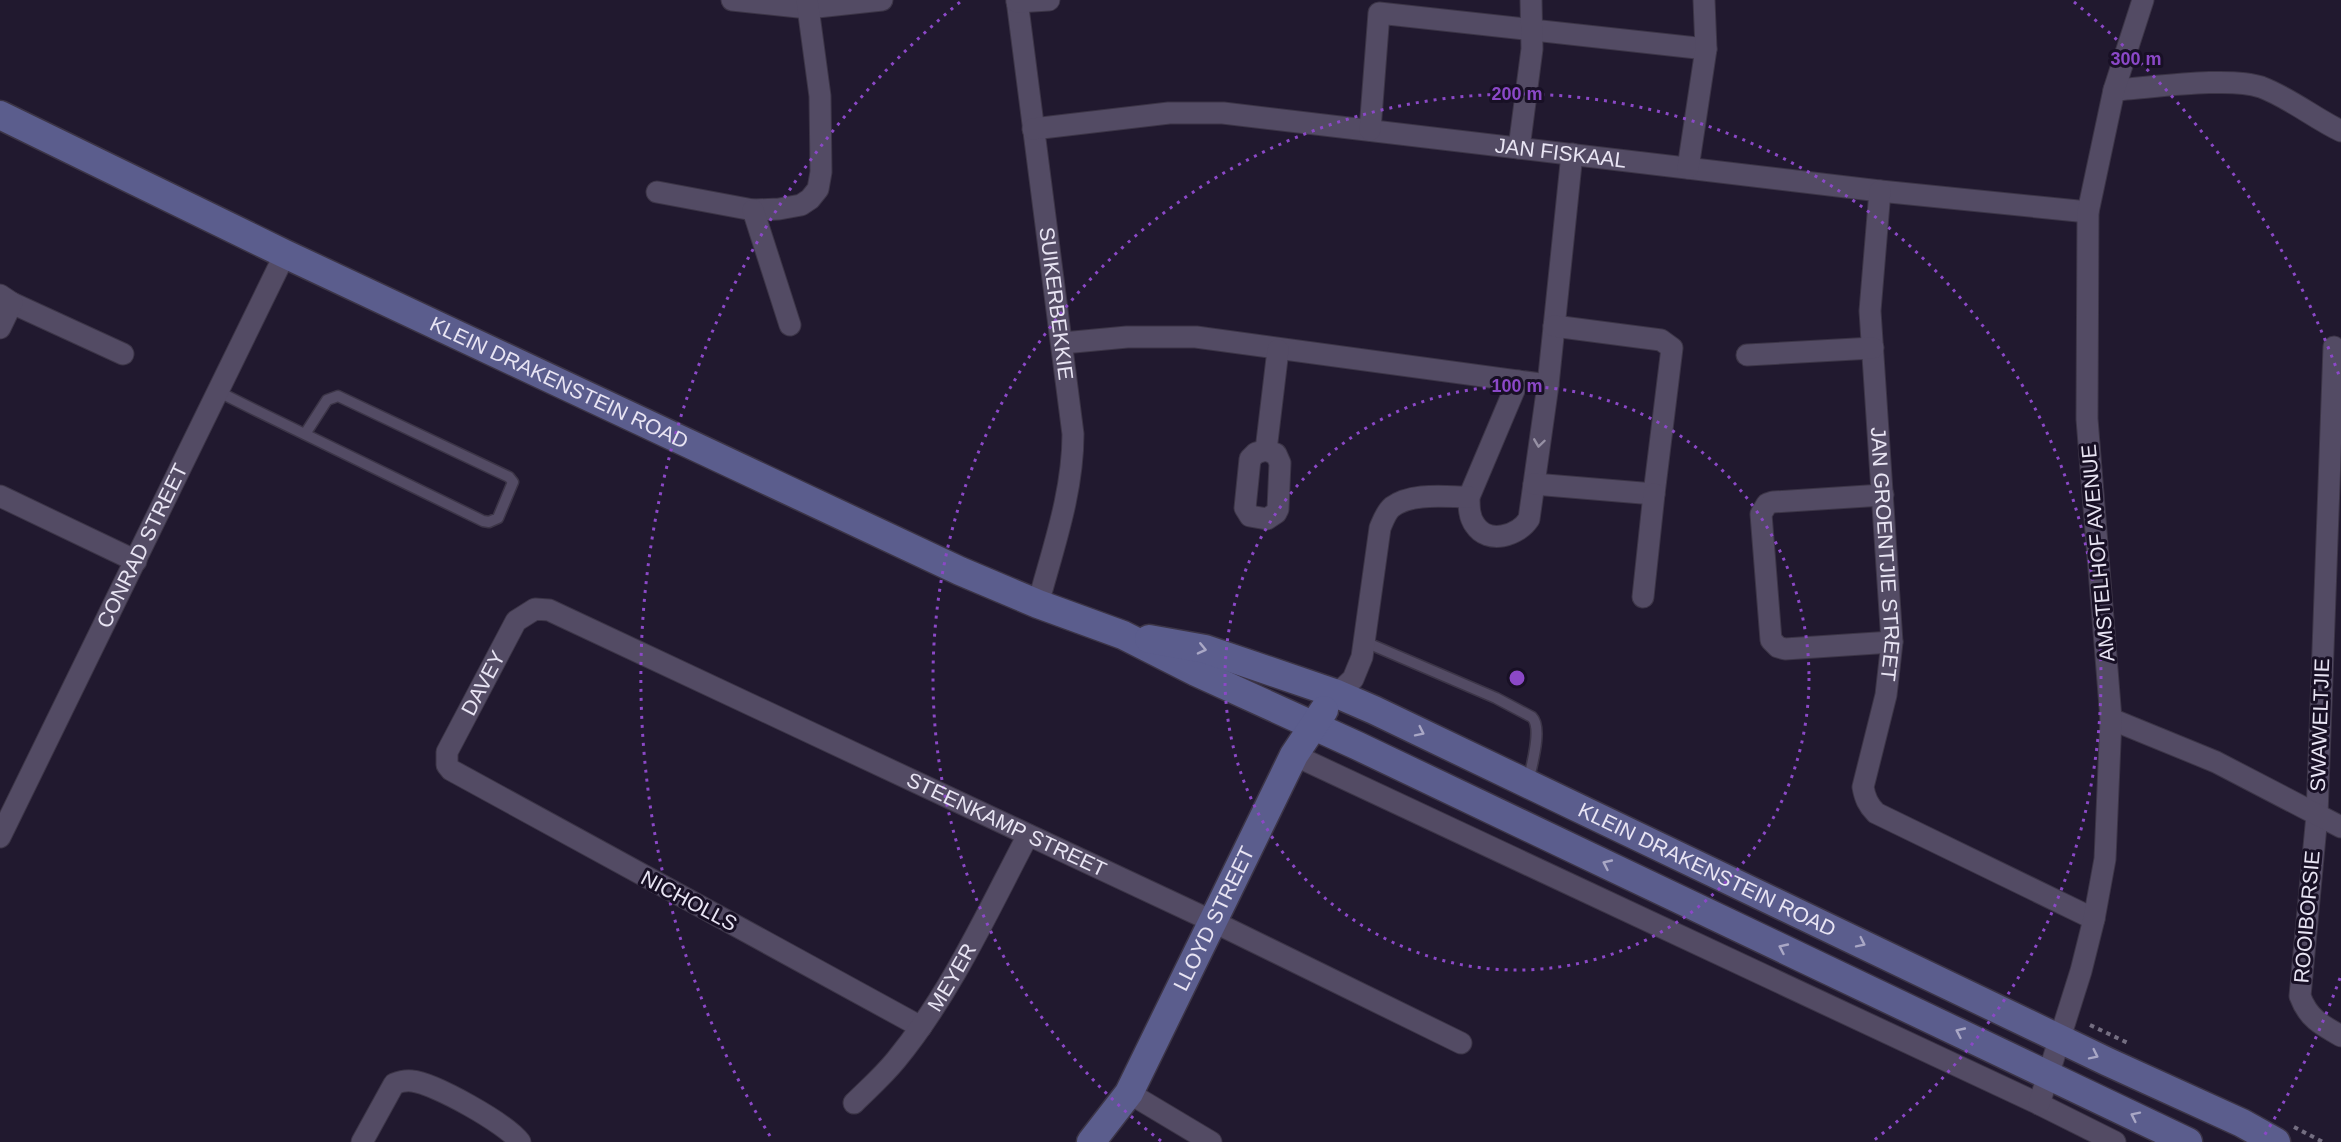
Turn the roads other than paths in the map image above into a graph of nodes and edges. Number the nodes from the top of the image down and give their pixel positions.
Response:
1 (732, 0) edge
2 (882, 0) edge
3 (1049, 0) edge
4 (1531, 0) edge
5 (1704, 0) edge
6 (2143, 0) edge
7 (1017, 1) edge
8 (808, 4) edge
9 (1379, 7) edge
10 (1532, 32) junction
11 (1707, 49) junction
12 (2114, 90) junction
13 (0, 115) edge
14 (1033, 129) junction
15 (1370, 130) junction
16 (2341, 131) edge
17 (1519, 148) junction
18 (1572, 154) junction
19 (1688, 168) junction
20 (1880, 191) junction
21 (657, 192) dead end
22 (753, 210) junction
23 (2088, 212) junction
24 (285, 254) junction
25 (6, 299) edge
26 (790, 325) dead end
27 (1554, 326) junction
28 (0, 328) edge
29 (1063, 343) junction
30 (2334, 347) dead end
31 (1873, 348) junction
32 (1278, 350) junction
33 (123, 354) dead end
34 (1747, 355) dead end
35 (1518, 381) junction
36 (1548, 385) junction
37 (217, 391) junction
38 (305, 434) junction
39 (1266, 450) dead end
40 (1534, 484) junction
41 (1654, 494) junction
42 (1883, 495) junction
43 (0, 496) edge
44 (1469, 497) junction
45 (136, 561) junction
46 (1643, 597) dead end
47 (1038, 604) junction
48 (549, 610) joint
49 (1123, 634) junction
50 (1365, 642) junction
51 (1892, 642) junction
52 (1337, 694) junction
53 (2111, 719) junction
54 (1313, 724) junction
55 (1293, 755) junction
56 (457, 775) joint
57 (1528, 784) junction
58 (2317, 815) junction
59 (2341, 827) edge
60 (1028, 834) junction
61 (0, 837) edge
62 (2094, 919) junction
63 (1212, 921) junction
64 (921, 1027) junction
65 (2341, 1036) edge
66 (2061, 1039) junction
67 (1461, 1043) dead end
68 (2049, 1074) junction
69 (1129, 1093) junction
70 (854, 1103) dead end
71 (2039, 1104) junction
72 (362, 1142) edge
73 (520, 1142) edge
74 (1091, 1142) edge
75 (1211, 1142) edge
76 (2115, 1142) edge
77 (2188, 1142) edge
78 (2276, 1142) edge

1 - 8 street
2 - 8 street
3 - 7 street
4 - 10 street
5 - 11 street
6 - 12 street, AMSTELHOF AVENUE
7 - 14 street, SUIKERBEKKIE
8 - 22 street
9 - 10 street
9 - 15 street
10 - 11 street
10 - 17 street
11 - 19 street
12 - 16 street
12 - 23 street, AMSTELHOF AVENUE
13 - 24 main road, KLEIN DRAKENSTEIN ROAD
14 - 15 street, JAN FISKAAL
14 - 29 street, SUIKERBEKKIE
15 - 17 street, JAN FISKAAL
17 - 18 street, JAN FISKAAL
18 - 19 street, JAN FISKAAL
18 - 27 street
19 - 20 street, JAN FISKAAL
20 - 23 street, JAN FISKAAL
20 - 31 street, JAN GROENTJIE STREET
21 - 22 street
22 - 26 street
23 - 53 street, AMSTELHOF AVENUE
24 - 37 street, CONRAD STREET
24 - 47 main road, KLEIN DRAKENSTEIN ROAD
25 - 28 street
25 - 33 street
27 - 36 street
27 - 41 street
29 - 32 street
29 - 47 street, SUIKERBEKKIE
30 - 58 street, SWAWELTJIE
31 - 34 street
31 - 42 street, JAN GROENTJIE STREET
32 - 35 street
32 - 39 street
35 - 36 street
35 - 44 street
36 -> 40 street
37 - 38 lane
37 - 45 street, CONRAD STREET
38 - 38 lane
40 - 41 street
40 - 44 street
41 - 46 street
42 - 51 street, JAN GROENTJIE STREET
42 - 51 street
43 - 45 street
44 - 50 street
45 - 61 street, CONRAD STREET
47 - 49 main road, KLEIN DRAKENSTEIN ROAD
48 - 56 street, DAVEY
48 - 60 street, STEENKAMP STREET
49 -> 52 main road, KLEIN DRAKENSTEIN ROAD
49 - 54 main road, KLEIN DRAKENSTEIN ROAD
50 - 52 street
50 - 57 lane
51 - 62 street, JAN GROENTJIE STREET
52 - 54 main road, LLOYD STREET
52 -> 57 main road, KLEIN DRAKENSTEIN ROAD
53 - 58 street
53 - 62 street, AMSTELHOF AVENUE
54 - 55 main road, LLOYD STREET
68 -> 54 main road, KLEIN DRAKENSTEIN ROAD
55 - 63 main road, LLOYD STREET
55 - 71 street
56 - 64 street, NICHOLLS
57 -> 66 main road, KLEIN DRAKENSTEIN ROAD
58 - 59 street
58 - 65 street, ROOIBORSIE
60 - 63 street, STEENKAMP STREET
60 - 64 street, MEYER
62 - 66 street, AMSTELHOF AVENUE
63 - 67 street, STEENKAMP STREET
63 - 69 main road, LLOYD STREET
64 - 70 street, MEYER
66 - 68 street, AMSTELHOF AVENUE
66 -> 78 main road, KLEIN DRAKENSTEIN ROAD
68 - 71 street, AMSTELHOF AVENUE
77 -> 68 main road, KLEIN DRAKENSTEIN ROAD
69 - 74 main road, LLOYD STREET
69 - 75 street
71 - 76 street
72 - 73 street

